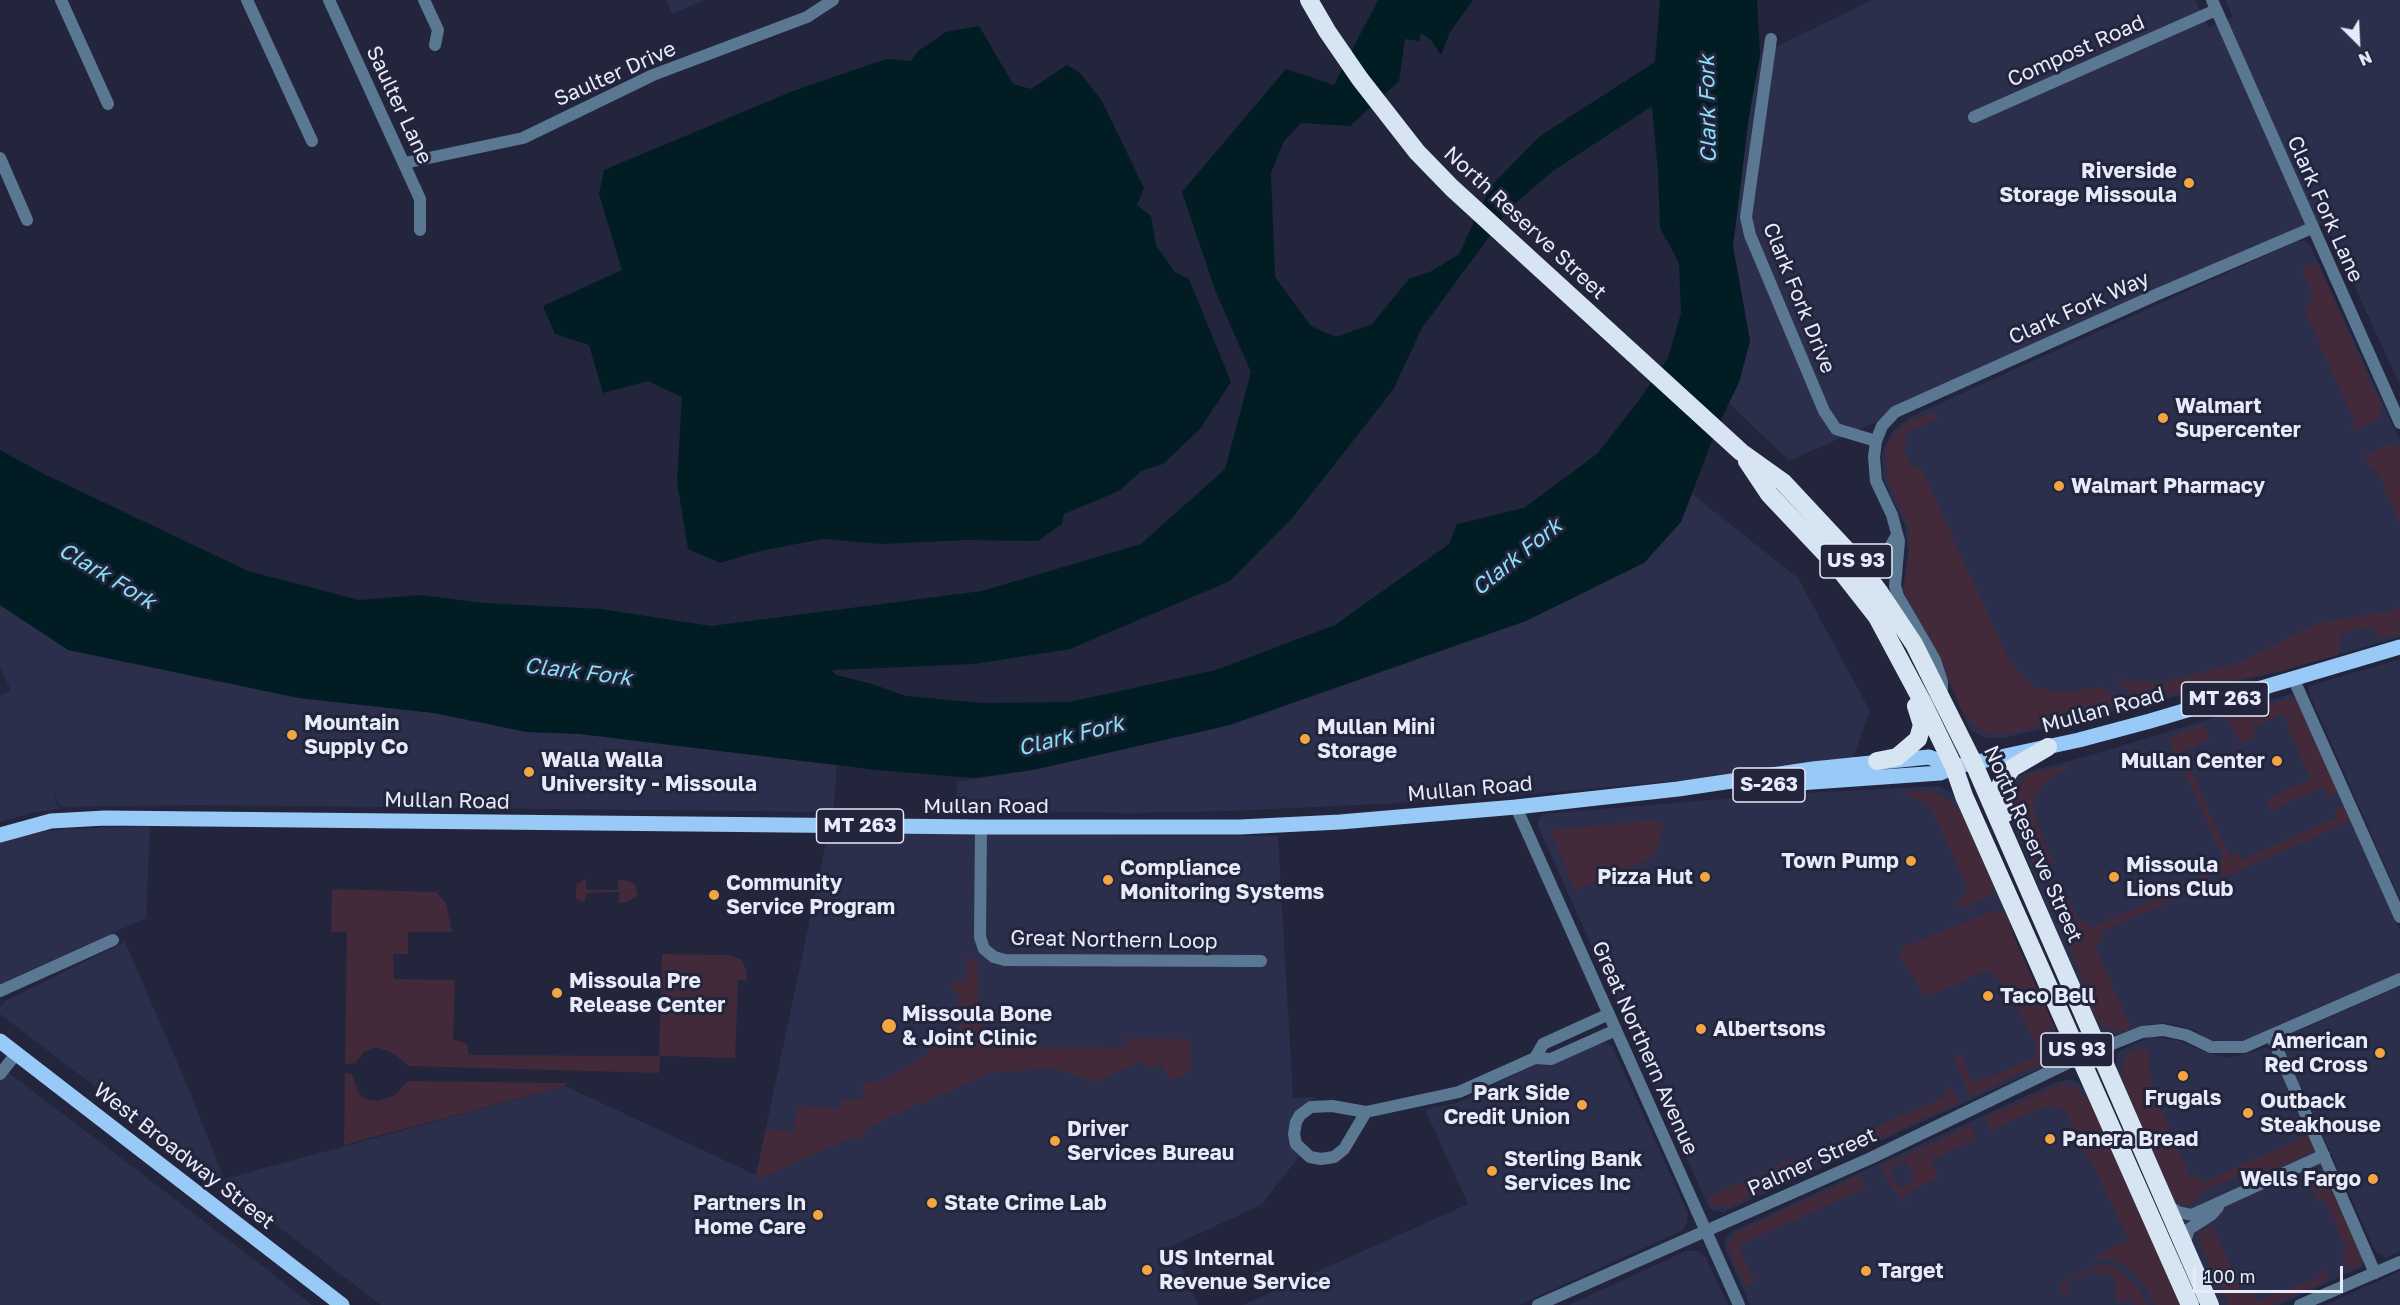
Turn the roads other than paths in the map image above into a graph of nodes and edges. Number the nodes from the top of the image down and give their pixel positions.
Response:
1 (62, 0) edge
2 (248, 0) edge
3 (329, 0) edge
4 (424, 0) edge
5 (833, 0) edge
6 (1309, 0) edge
7 (2214, 5) edge
8 (1771, 39) dead end
9 (435, 45) dead end
10 (108, 104) dead end
11 (1974, 117) dead end
12 (312, 141) dead end
13 (0, 158) edge
14 (405, 163) junction
15 (27, 220) dead end
16 (2312, 228) junction
17 (420, 230) dead end
18 (2400, 423) edge
19 (1876, 441) junction
20 (1741, 452) junction
21 (1898, 534) junction
22 (1852, 557) junction
23 (1877, 617) junction
24 (2400, 647) edge
25 (2294, 680) junction
26 (1941, 695) junction
27 (2048, 747) junction
28 (1877, 761) junction
29 (1974, 764) junction
30 (1954, 767) junction
31 (1720, 784) junction
32 (1516, 807) junction
33 (981, 827) junction
34 (0, 835) edge
35 (2400, 917) edge
36 (113, 940) dead end
37 (1260, 961) dead end
38 (2400, 979) edge
39 (0, 991) edge
40 (2080, 1007) junction
41 (1608, 1014) junction
42 (1616, 1030) junction
43 (2271, 1035) junction
44 (9, 1048) edge
45 (2100, 1049) junction
46 (2080, 1057) junction
47 (1535, 1058) junction
48 (0, 1064) edge
49 (0, 1074) edge
50 (1366, 1112) junction
51 (2324, 1155) junction
52 (2226, 1199) junction
53 (2168, 1206) junction
54 (1707, 1229) junction
55 (2184, 1245) junction
56 (2400, 1262) edge
57 (2376, 1273) junction
58 (342, 1305) edge
59 (1538, 1305) edge
60 (1739, 1305) edge
61 (2190, 1305) edge
62 (2210, 1305) edge
63 (2300, 1305) edge

1 - 10 street
2 - 12 street
3 - 14 street, Saulter Lane
4 - 9 street
5 - 14 street, Saulter Drive
6 - 20 highway, North Reserve Street
7 - 11 street, Compost Road
7 - 16 street, Clark Fork Lane
8 - 19 street, Clark Fork Drive
13 - 15 street
14 - 17 street, Saulter Lane
16 - 18 street, Clark Fork Lane
16 - 19 street, Clark Fork Way
19 - 21 street
20 - 22 highway, North Reserve Street / US 93
20 - 23 highway, North Reserve Street / US 93
21 - 22 street, US 93
21 - 26 street
22 - 26 highway, North Reserve Street / US 93
23 - 28 highway
23 - 30 highway, North Reserve Street / US 93
24 - 25 main road, Mullan Road / MT 263
25 - 27 main road, Mullan Road / MT 263
25 - 35 street
26 - 29 highway, North Reserve Street / US 93
27 - 29 main road, Mullan Road / MT 263
27 - 40 highway
28 - 30 main road, Mullan Road / MT 263
28 - 31 main road, Mullan Road / MT 263
29 - 30 main road, Mullan Road
29 - 40 highway, North Reserve Street / US 93
30 - 31 main road, Mullan Road / S-263
30 - 46 highway, North Reserve Street / US 93
31 - 32 main road, Mullan Road / MT 263
32 - 33 main road, Mullan Road / MT 263
32 - 41 street, Great Northern Avenue
33 - 34 main road, Mullan Road / MT 263
33 - 37 street, Great Northern Loop
36 - 39 street
38 - 43 street, Palmer Street
40 - 45 highway, North Reserve Street / US 93
41 - 42 street, Great Northern Avenue
41 - 47 street
42 - 47 street
42 - 54 street, Great Northern Avenue
43 - 45 street, Palmer Street
43 - 51 street
44 - 48 street
44 - 49 street
44 - 58 main road, West Broadway Street
45 - 46 street, Palmer Street
45 - 53 highway, North Reserve Street / US 93
46 - 54 street, Palmer Street
46 - 61 highway, North Reserve Street / US 93
47 - 50 street
50 - 50 street
51 - 52 street
51 - 57 street
52 - 53 street
52 - 55 street
53 - 55 highway, North Reserve Street / US 93
54 - 59 street, Palmer Street
54 - 60 street, Great Northern Avenue
55 - 62 highway, North Reserve Street / US 93
56 - 57 street
57 - 63 street

